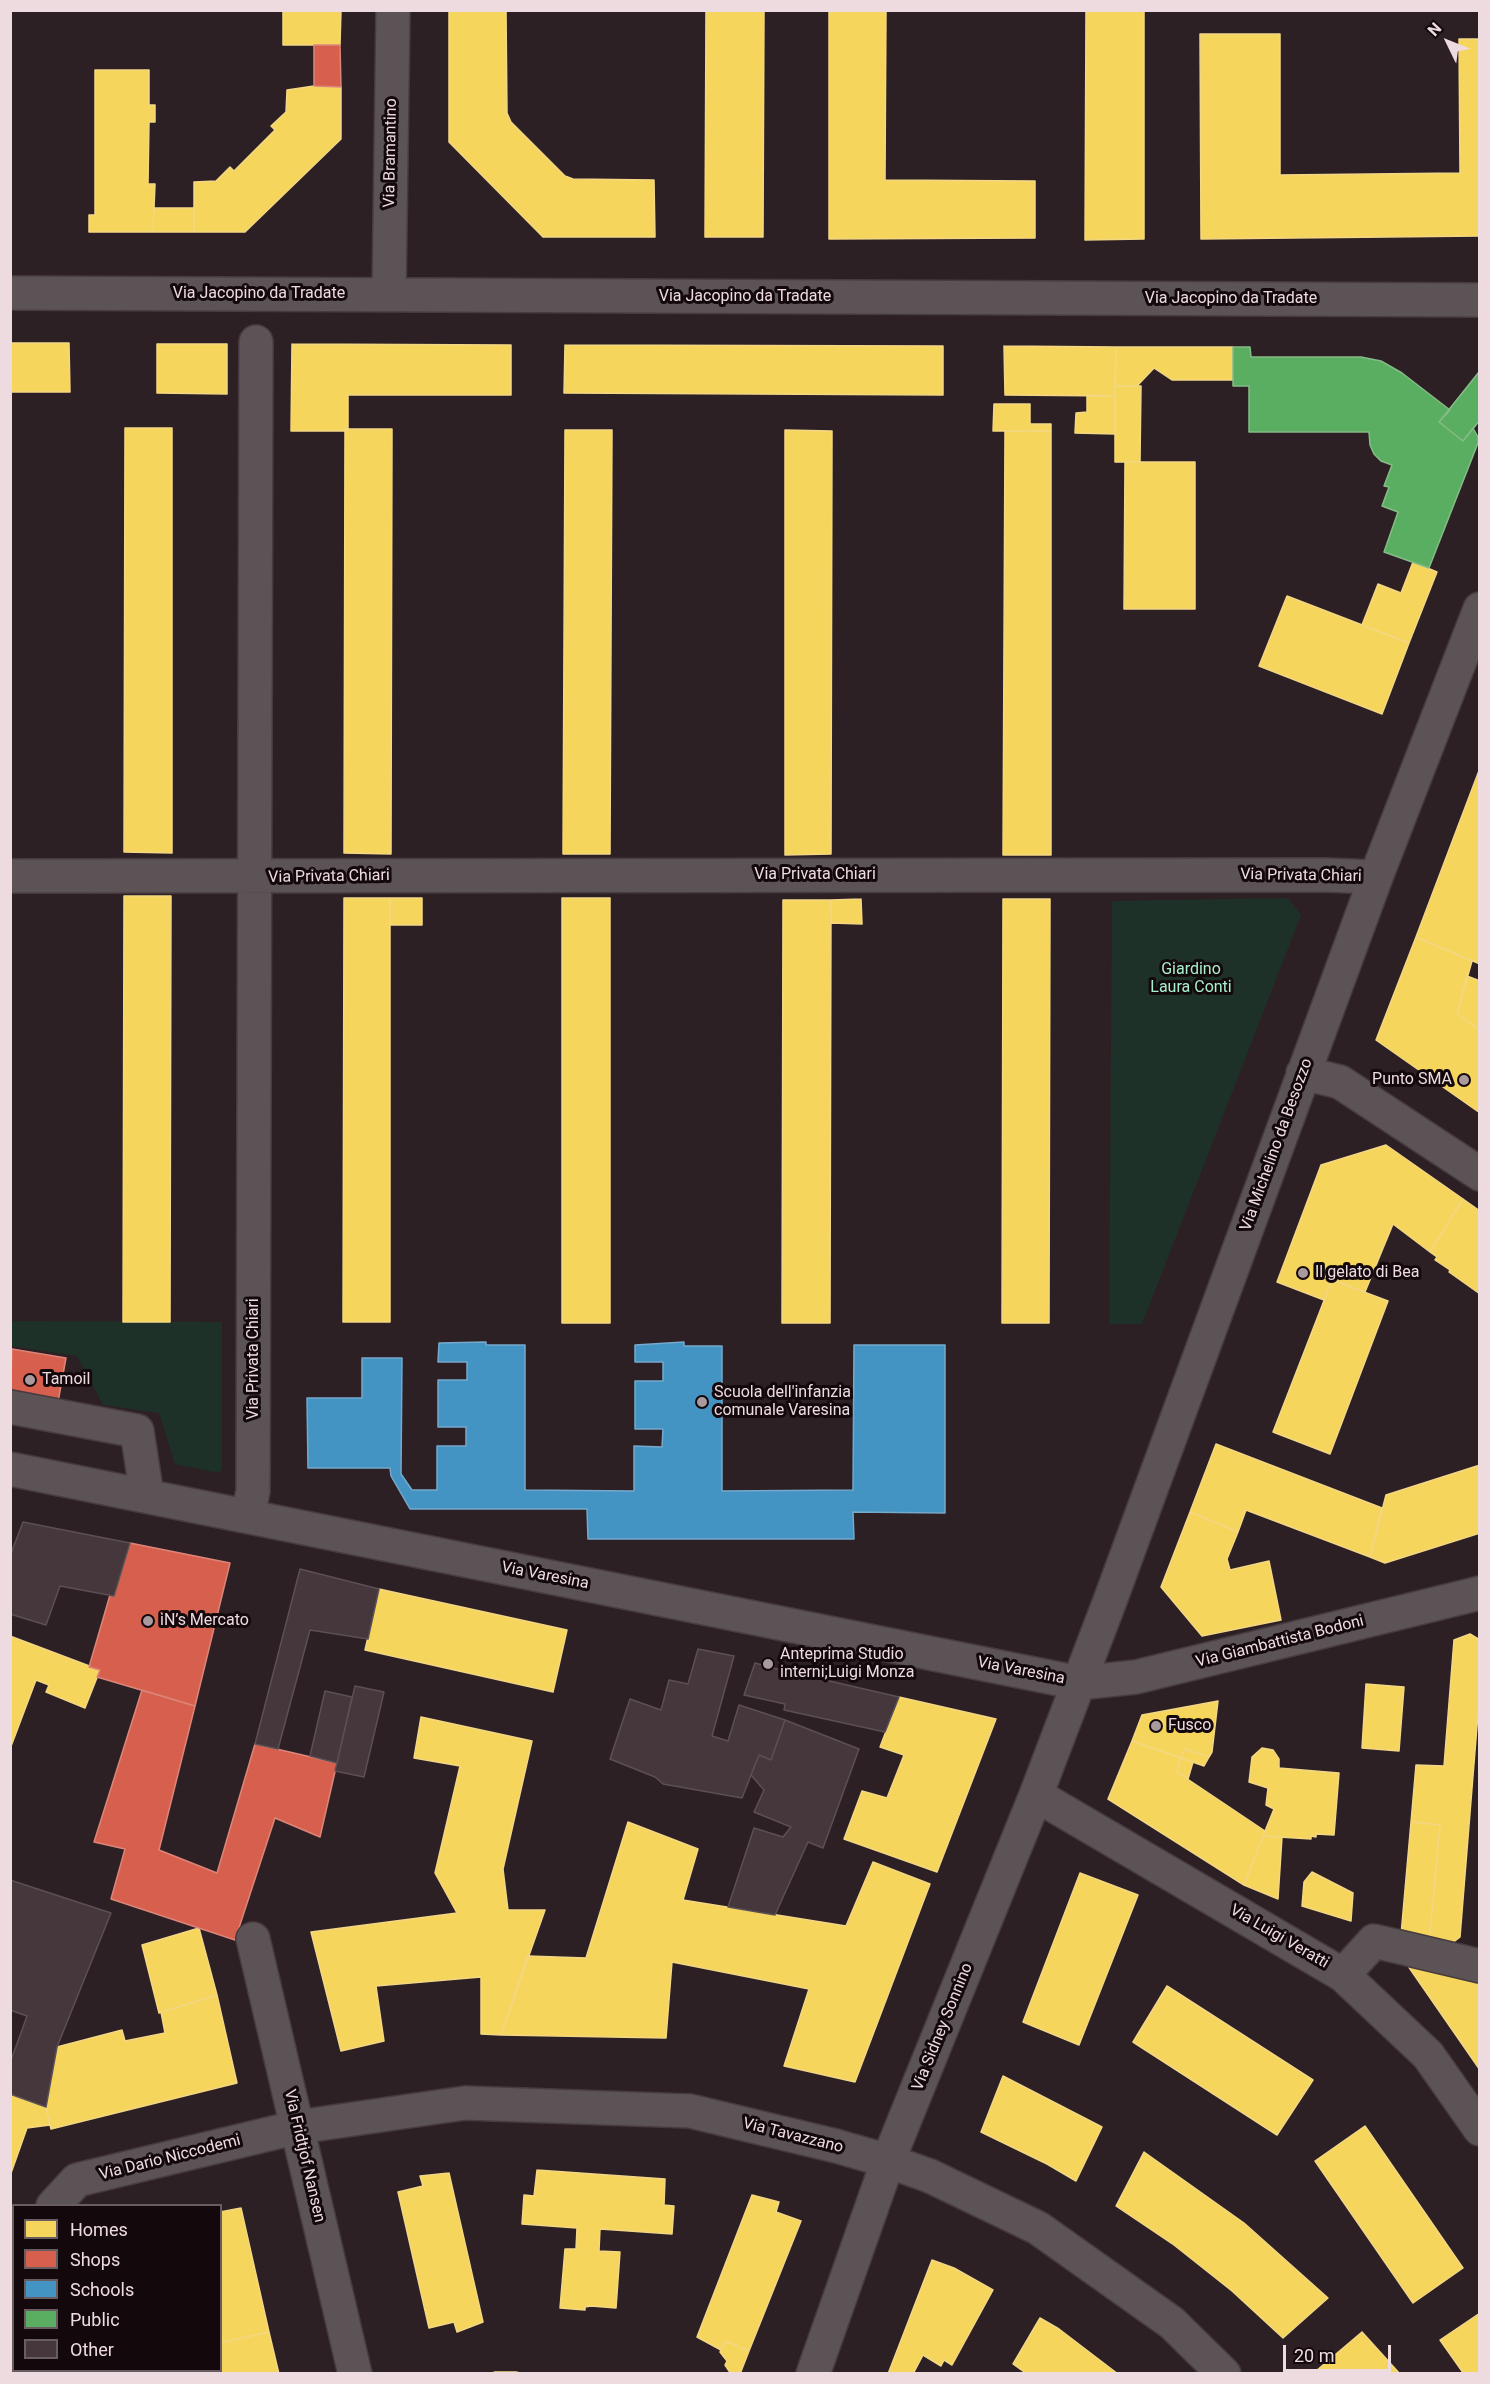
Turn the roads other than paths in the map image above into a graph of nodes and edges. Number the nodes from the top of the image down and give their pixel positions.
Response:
1 (393, 10) edge
2 (10, 293) edge
3 (389, 295) junction
4 (1479, 300) edge
5 (256, 342) dead end
6 (1479, 609) edge
7 (10, 876) edge
8 (1376, 877) junction
9 (255, 878) junction
10 (1303, 1073) junction
11 (1479, 1174) edge
12 (10, 1407) edge
13 (10, 1469) edge
14 (147, 1496) junction
15 (251, 1504) junction
16 (1479, 1593) edge
17 (1079, 1683) junction
18 (1036, 1795) junction
19 (253, 1939) dead end
20 (1479, 1966) edge
21 (1343, 1975) junction
22 (298, 2127) junction
23 (1479, 2129) edge
24 (888, 2162) junction
25 (54, 2204) edge
26 (355, 2373) edge
27 (813, 2373) edge
28 (1224, 2373) edge

1 - 3 street, Via Bramantino
2 - 3 street, Via Jacopino da Tradate
3 - 4 street, Via Jacopino da Tradate
5 - 9 street, Via Privata Chiari
6 - 8 street, Via Michelino da Besozzo
7 - 9 street, Via Privata Chiari
8 - 9 street, Via Privata Chiari
8 - 10 street, Via Michelino da Besozzo
9 - 15 street, Via Privata Chiari
10 - 11 street
10 - 17 street, Via Michelino da Besozzo
12 - 14 street
13 - 14 street, Via Varesina
14 - 15 street, Via Varesina
15 - 17 street, Via Varesina
16 - 17 street, Via Giambattista Bodoni
17 - 18 street, Via Sidney Sonnino
18 - 21 street, Via Luigi Veratti
18 - 24 street, Via Sidney Sonnino
19 - 22 street, Via Fridtjof Nansen
20 - 21 street
21 - 23 street, Via Luigi Veratti
22 - 24 street, Via Tavazzano
22 - 25 street, Via Dario Niccodemi
22 - 26 street, Via Fridtjof Nansen
24 - 27 street, Via Sidney Sonnino
24 - 28 street, Via Tavazzano

